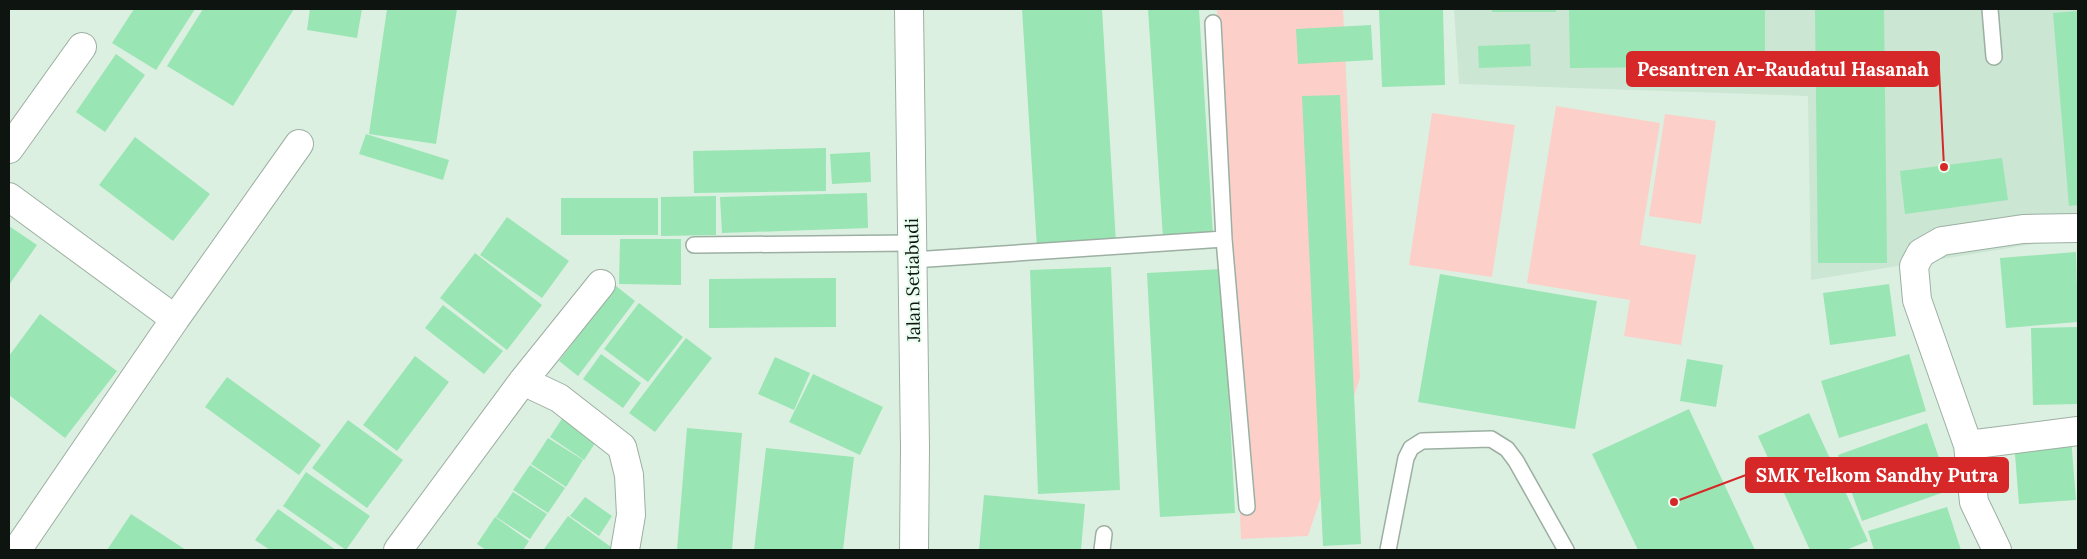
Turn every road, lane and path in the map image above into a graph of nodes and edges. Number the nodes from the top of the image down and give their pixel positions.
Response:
1 (909, 9) edge
2 (1990, 9) edge
3 (1214, 23) dead end
4 (82, 47) dead end
5 (1994, 57) dead end
6 (299, 144) dead end
7 (9, 149) edge
8 (9, 197) edge
9 (2078, 228) edge
10 (1224, 239) junction
11 (694, 245) dead end
12 (912, 251) junction
13 (601, 284) dead end
14 (175, 319) junction
15 (523, 381) junction
16 (2078, 431) edge
17 (1968, 445) junction
18 (1246, 507) dead end
19 (1104, 534) dead end
20 (17, 550) edge
21 (398, 550) edge
22 (625, 550) edge
23 (914, 550) edge
24 (1102, 550) edge
25 (1388, 550) edge
26 (1566, 550) edge
27 (1997, 550) edge

1 - 12 street, Jalan Setiabudi
2 - 5 lane
3 - 10 lane
4 - 7 street
6 - 14 street
8 - 14 street
9 - 17 street
10 - 12 lane
10 - 18 lane
11 - 12 lane
12 - 23 street, Jalan Setiabudi
13 - 15 street
14 - 20 street
15 - 21 street
15 - 22 street
16 - 17 street
17 - 27 street
19 - 24 lane
25 - 26 lane

